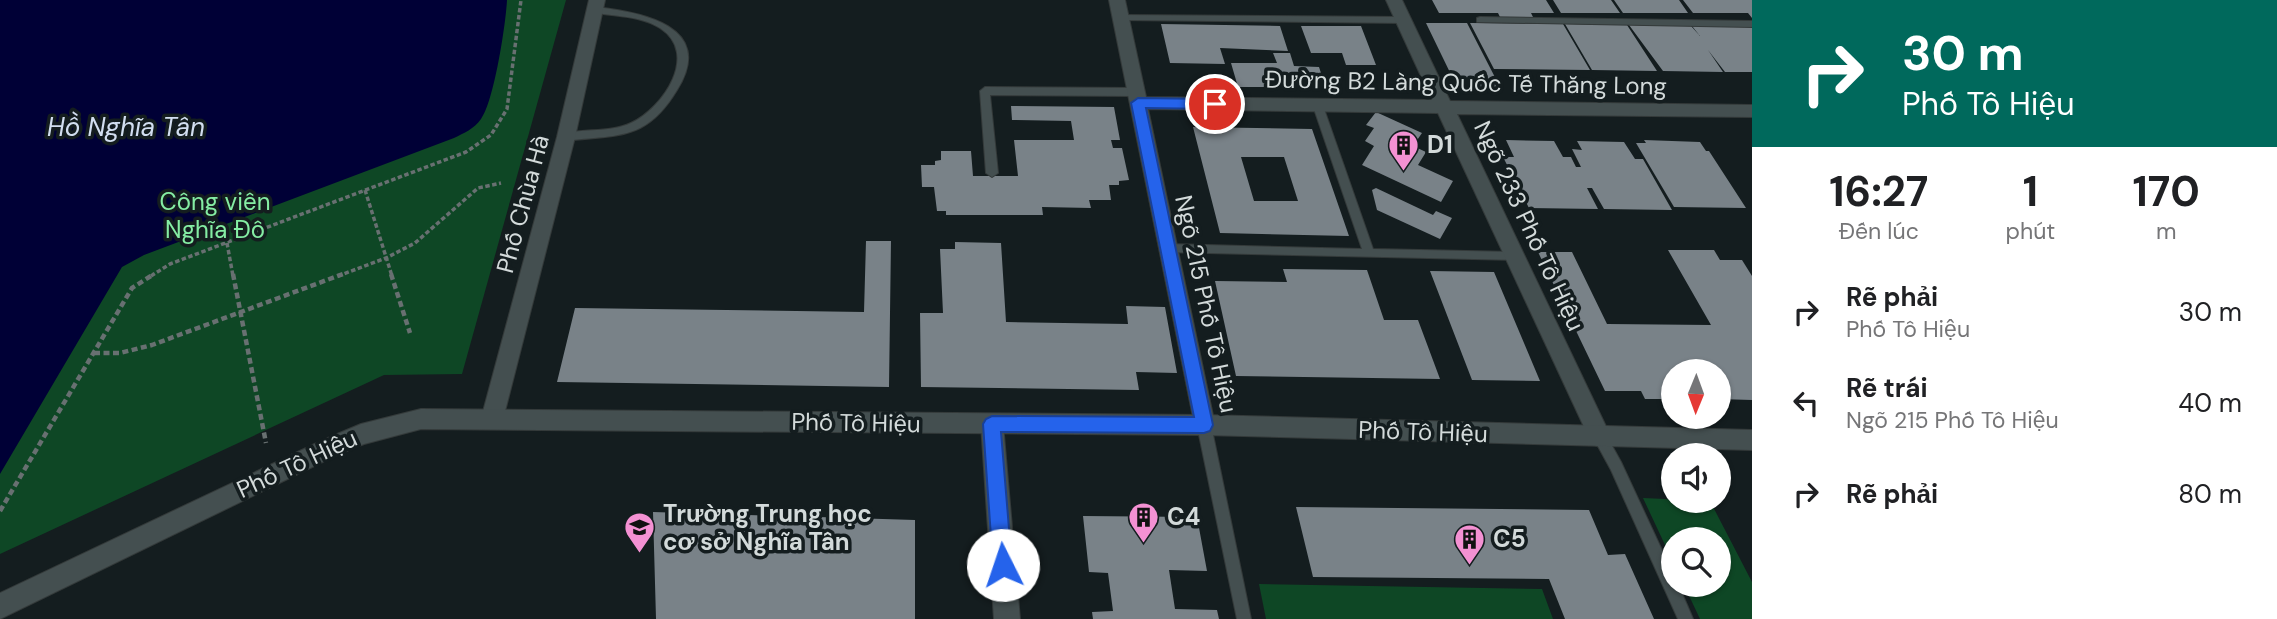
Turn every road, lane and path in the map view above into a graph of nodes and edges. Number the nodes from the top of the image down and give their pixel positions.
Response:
1 (521, 0) edge
2 (1394, 0) edge
3 (596, 5) edge
4 (1119, 9) edge
5 (1403, 20) junction
6 (1480, 20) dead end
7 (1752, 24) edge
8 (1137, 97) junction
9 (1318, 106) junction
10 (1444, 107) junction
11 (1752, 111) edge
12 (566, 137) junction
13 (992, 173) dead end
14 (501, 183) dead end
15 (365, 190) junction
16 (227, 243) junction
17 (1168, 249) junction
18 (1369, 253) junction
19 (1514, 257) junction
20 (386, 258) junction
21 (241, 312) junction
22 (410, 333) dead end
23 (93, 353) junction
24 (492, 419) junction
25 (992, 424) junction
26 (1204, 425) junction
27 (1600, 437) junction
28 (1752, 440) edge
29 (266, 443) dead end
30 (0, 511) edge
31 (0, 606) edge
32 (1007, 619) edge
33 (1244, 619) edge
34 (1686, 619) edge

1 - 15 path
2 - 5 street, Ngõ 233 Phố Tô Hiệu
3 - 12 street, Phố Chùa Hà
3 - 12 lane
4 - 5 lane
4 - 8 street, Ngõ 215 Phố Tô Hiệu
5 - 10 street, Ngõ 233 Phố Tô Hiệu
6 - 7 lane
8 - 9 street, Đường B2 Làng Quốc Tế Thăng Long
8 - 13 lane
8 - 17 street, Ngõ 215 Phố Tô Hiệu
9 - 10 street, Đường B2 Làng Quốc Tế Thăng Long
9 - 18 lane
10 - 11 street, Đường B2 Làng Quốc Tế Thăng Long
10 - 19 street, Ngõ 233 Phố Tô Hiệu
12 - 24 street, Phố Chùa Hà
14 - 20 path
15 - 16 path
15 - 20 path
16 - 21 path
16 - 23 path
17 - 18 lane
17 - 26 street, Ngõ 215 Phố Tô Hiệu
18 - 19 lane
19 - 27 street, Ngõ 233 Phố Tô Hiệu
20 - 21 path
20 - 22 path
21 - 23 path
21 - 29 path
23 - 30 path
24 - 25 street, Phố Tô Hiệu
24 - 31 street, Phố Tô Hiệu
25 - 26 street, Phố Tô Hiệu
25 - 32 street
26 - 27 street, Phố Tô Hiệu
26 - 33 lane, Ngõ 215 Phố Tô Hiệu
27 - 28 street, Phố Tô Hiệu
27 - 34 lane

